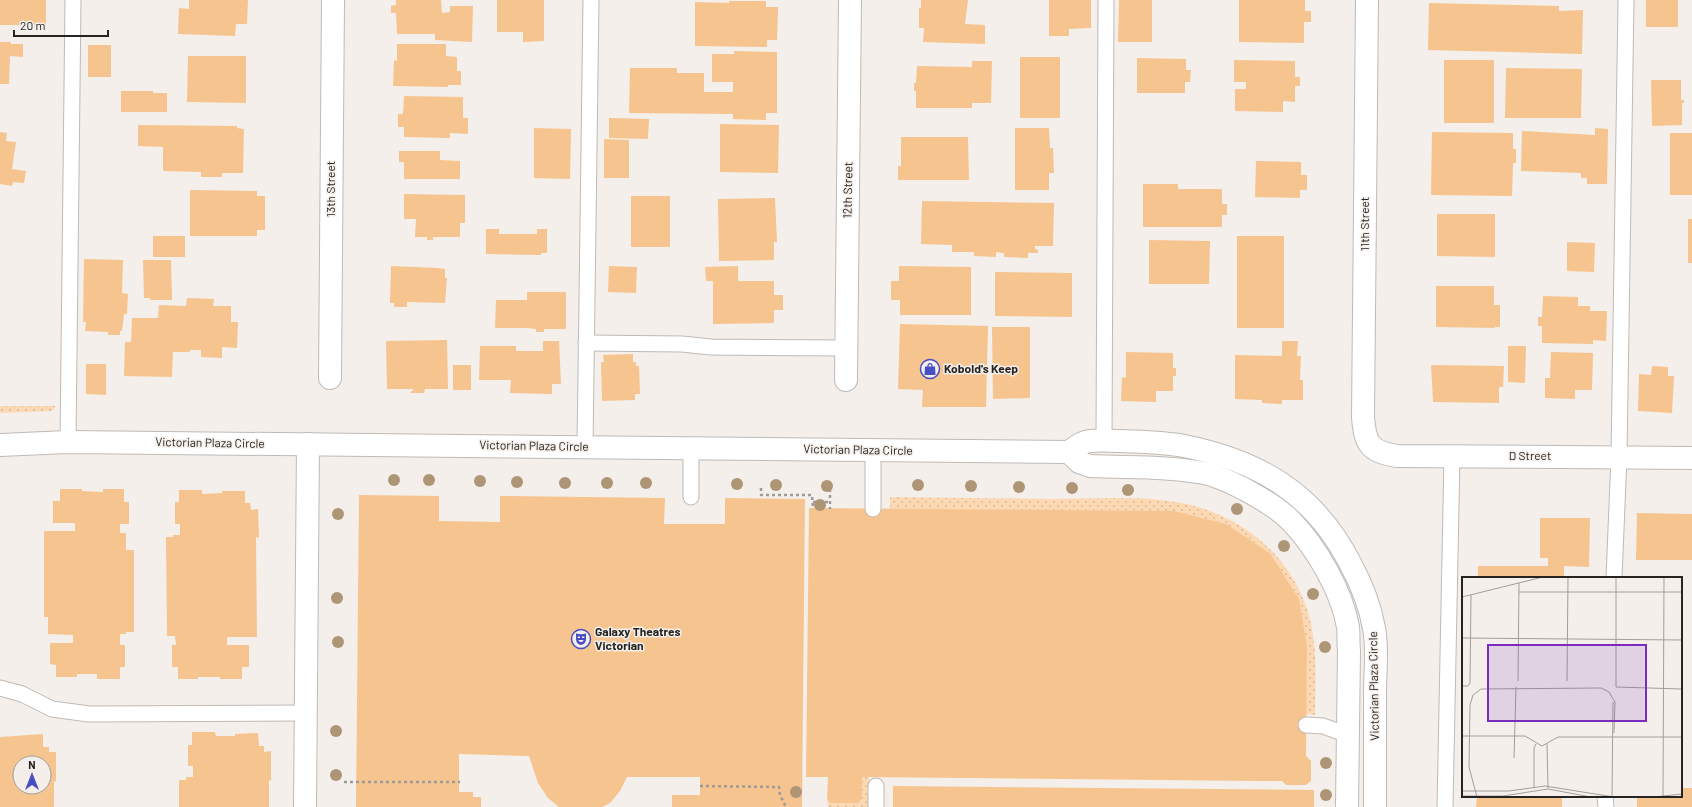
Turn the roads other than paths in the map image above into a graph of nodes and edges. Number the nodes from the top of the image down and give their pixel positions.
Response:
1 (73, 0) edge
2 (333, 0) edge
3 (591, 0) edge
4 (850, 0) edge
5 (1106, 0) edge
6 (1366, 0) edge
7 (1626, 0) edge
8 (586, 343) junction
9 (846, 348) junction
10 (330, 378) dead end
11 (846, 380) dead end
12 (1104, 441) junction
13 (68, 442) junction
14 (308, 444) junction
15 (0, 445) edge
16 (1371, 446) joint
17 (585, 447) junction
18 (691, 448) junction
19 (873, 450) junction
20 (1069, 452) junction
21 (1452, 456) junction
22 (1619, 457) junction
23 (1692, 458) edge
24 (691, 497) dead end
25 (873, 509) dead end
26 (1614, 577) edge
27 (0, 688) edge
28 (306, 713) junction
29 (1306, 725) dead end
30 (1348, 735) junction
31 (876, 786) dead end
32 (1605, 797) edge
33 (305, 807) edge
34 (876, 807) edge
35 (1347, 807) edge
36 (1375, 807) edge
37 (1445, 807) edge
38 (1606, 807) edge

1 - 13 lane
2 - 10 street, 13th Street
3 - 8 lane
4 - 9 street, 12th Street
5 - 12 lane
6 - 16 street, 11th Street
7 - 22 lane
8 - 9 lane
8 - 17 lane
9 - 11 street, 12th Street
12 - 20 street, Victorian Plaza Circle
12 - 36 street, Victorian Plaza Circle
13 - 14 street, Victorian Plaza Circle
13 - 15 street, Victorian Plaza Circle
14 - 17 street, Victorian Plaza Circle
14 - 28 street
16 - 21 street, D Street
17 - 18 street, Victorian Plaza Circle
18 - 19 street, Victorian Plaza Circle
18 - 24 lane
19 - 20 street, Victorian Plaza Circle
19 - 25 lane
20 - 30 street, Victorian Plaza Circle
21 - 22 street, D Street
21 - 37 lane
22 - 23 street, D Street
22 - 26 lane
27 - 28 lane
28 - 33 street
29 - 30 lane
30 - 35 street, Victorian Plaza Circle
31 - 34 lane
32 - 38 lane

